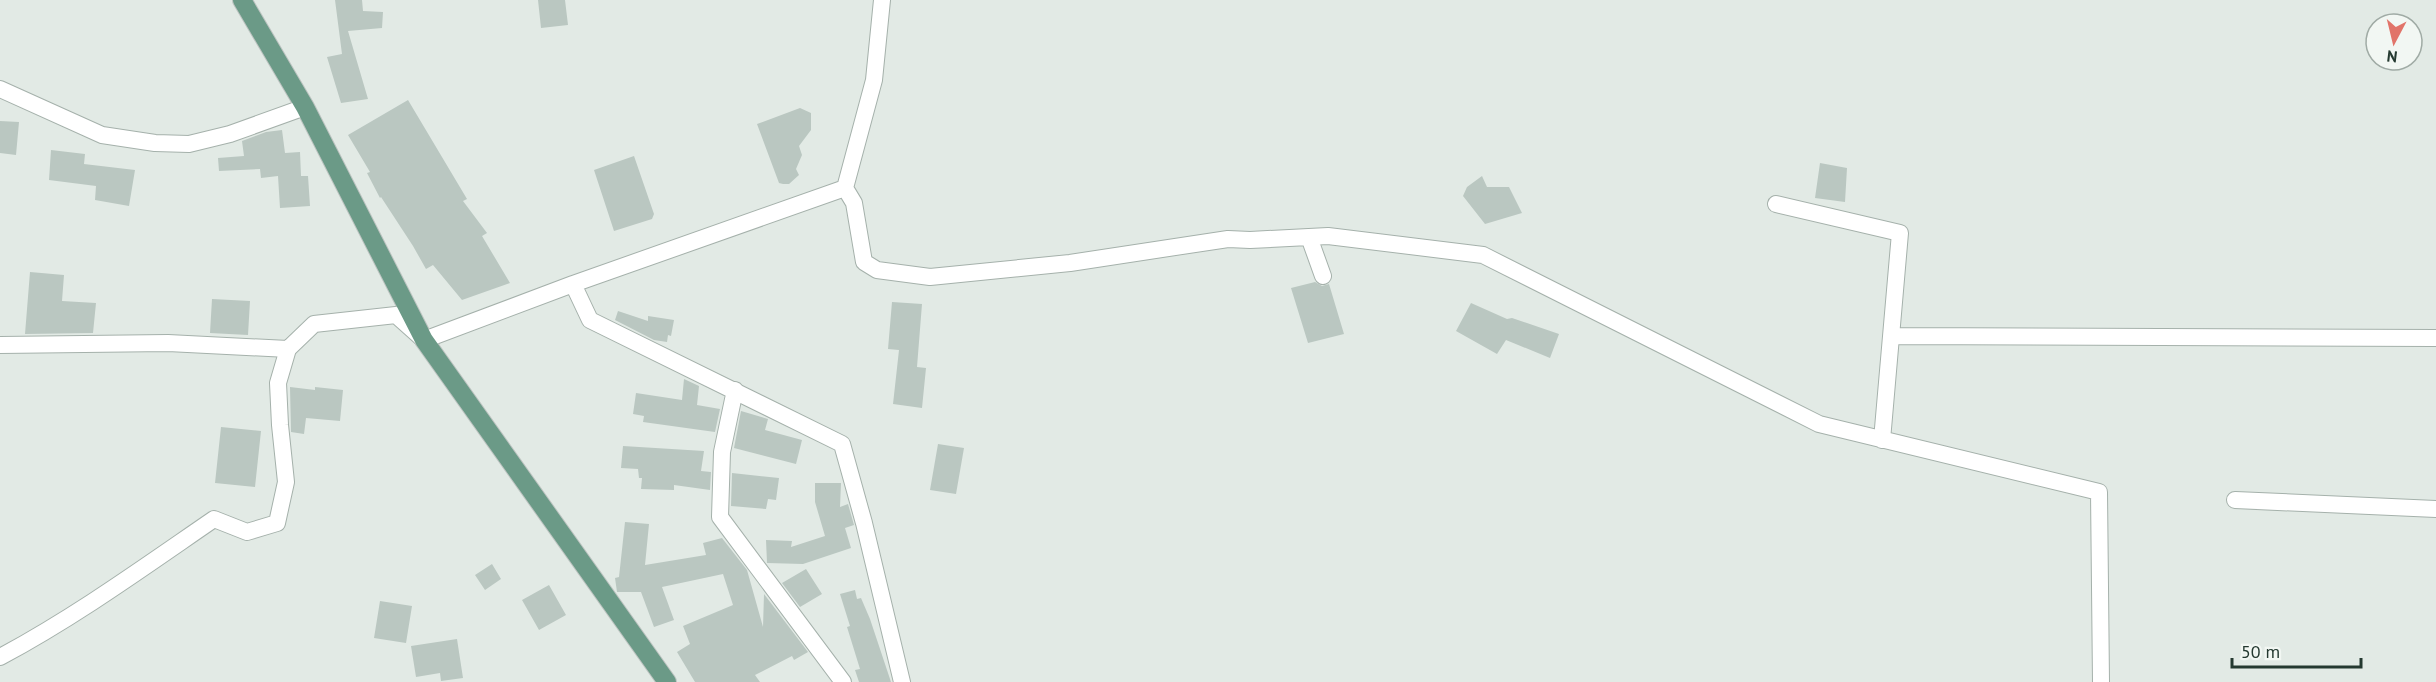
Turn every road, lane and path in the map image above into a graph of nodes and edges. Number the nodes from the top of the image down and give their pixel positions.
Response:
1 (242, 0) edge
2 (882, 0) edge
3 (0, 88) edge
4 (305, 107) junction
5 (845, 188) junction
6 (1776, 204) dead end
7 (1309, 237) junction
8 (1323, 276) dead end
9 (573, 284) junction
10 (1891, 336) junction
11 (2436, 338) edge
12 (424, 340) junction
13 (0, 345) edge
14 (288, 349) junction
15 (735, 390) junction
16 (1882, 440) junction
17 (2235, 500) dead end
18 (2436, 509) edge
19 (0, 657) edge
20 (667, 682) edge
21 (843, 682) edge
22 (902, 682) edge
23 (2101, 682) edge

1 - 4 main road
2 - 5 street
3 - 4 street
4 - 12 main road
5 - 7 street
5 - 9 street
6 - 10 street
7 - 8 street
7 - 16 street
9 - 12 street
9 - 15 street
10 - 11 street
10 - 16 street
12 - 14 street
12 - 20 main road
13 - 14 street
14 - 19 street
15 - 21 street
15 - 22 street
16 - 23 street
17 - 18 street

